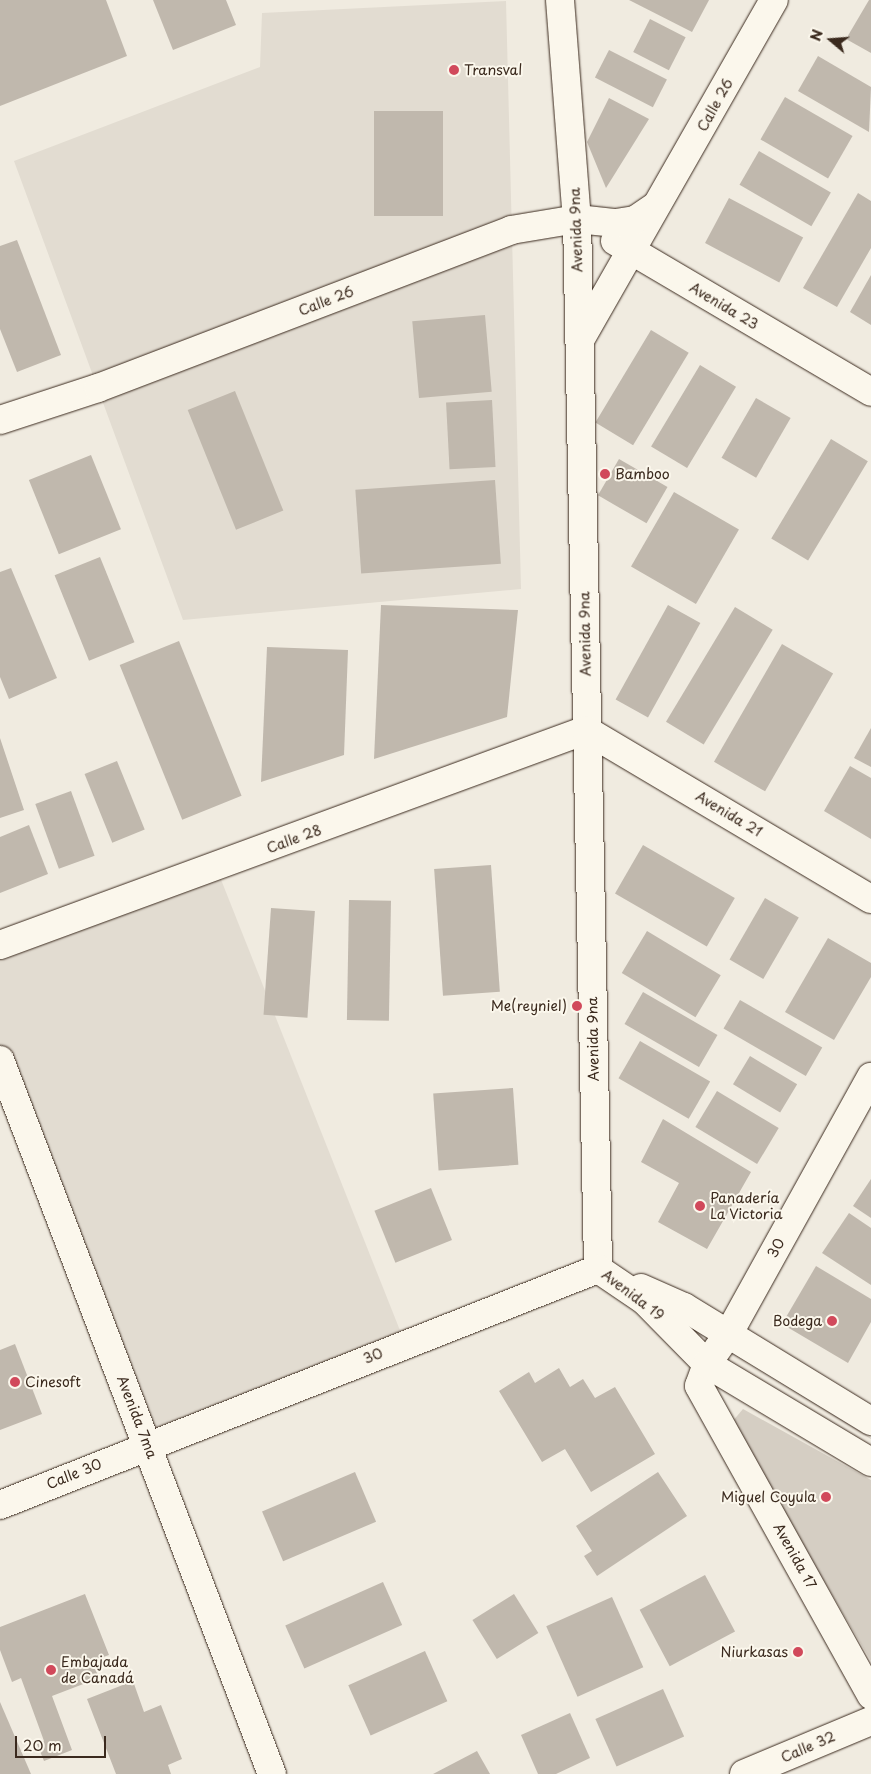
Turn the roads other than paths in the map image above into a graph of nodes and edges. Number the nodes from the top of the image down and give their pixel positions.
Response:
1 (560, 0) edge
2 (774, 0) edge
3 (654, 207) junction
4 (577, 219) junction
5 (630, 250) junction
6 (579, 341) junction
7 (871, 392) edge
8 (0, 420) edge
9 (586, 730) junction
10 (871, 899) edge
11 (0, 945) edge
12 (0, 1060) edge
13 (871, 1077) edge
14 (598, 1269) junction
15 (729, 1333) junction
16 (707, 1364) junction
17 (871, 1421) edge
18 (148, 1444) junction
19 (871, 1462) edge
20 (0, 1505) edge
21 (871, 1695) edge
22 (871, 1721) edge
23 (272, 1774) edge
24 (744, 1774) edge

1 - 4 street, Avenida 9na
2 - 3 street, Calle 26
3 - 4 street, Calle 26
3 - 5 street, Calle 26
4 - 5 street, Avenida 23
4 - 6 street, Avenida 9na
4 - 8 street, Calle 26
5 - 6 street, Calle 26
5 - 7 street, Avenida 23
6 - 9 street, Avenida 9na
9 - 10 street, Avenida 21
9 - 11 street, Calle 28
9 - 14 street, Avenida 9na
12 - 18 street, Avenida 7ma
13 - 15 street, 30
14 - 15 street, Avenida 19
14 - 16 street, Avenida 19
14 - 18 street, 30
15 - 16 street, 30
15 - 17 street, Avenida 19
16 - 19 street, Avenida 19
16 - 21 street, Avenida 17
18 - 20 street, Calle 30
18 - 23 street, Avenida 7ma
22 - 24 street, Calle 32

